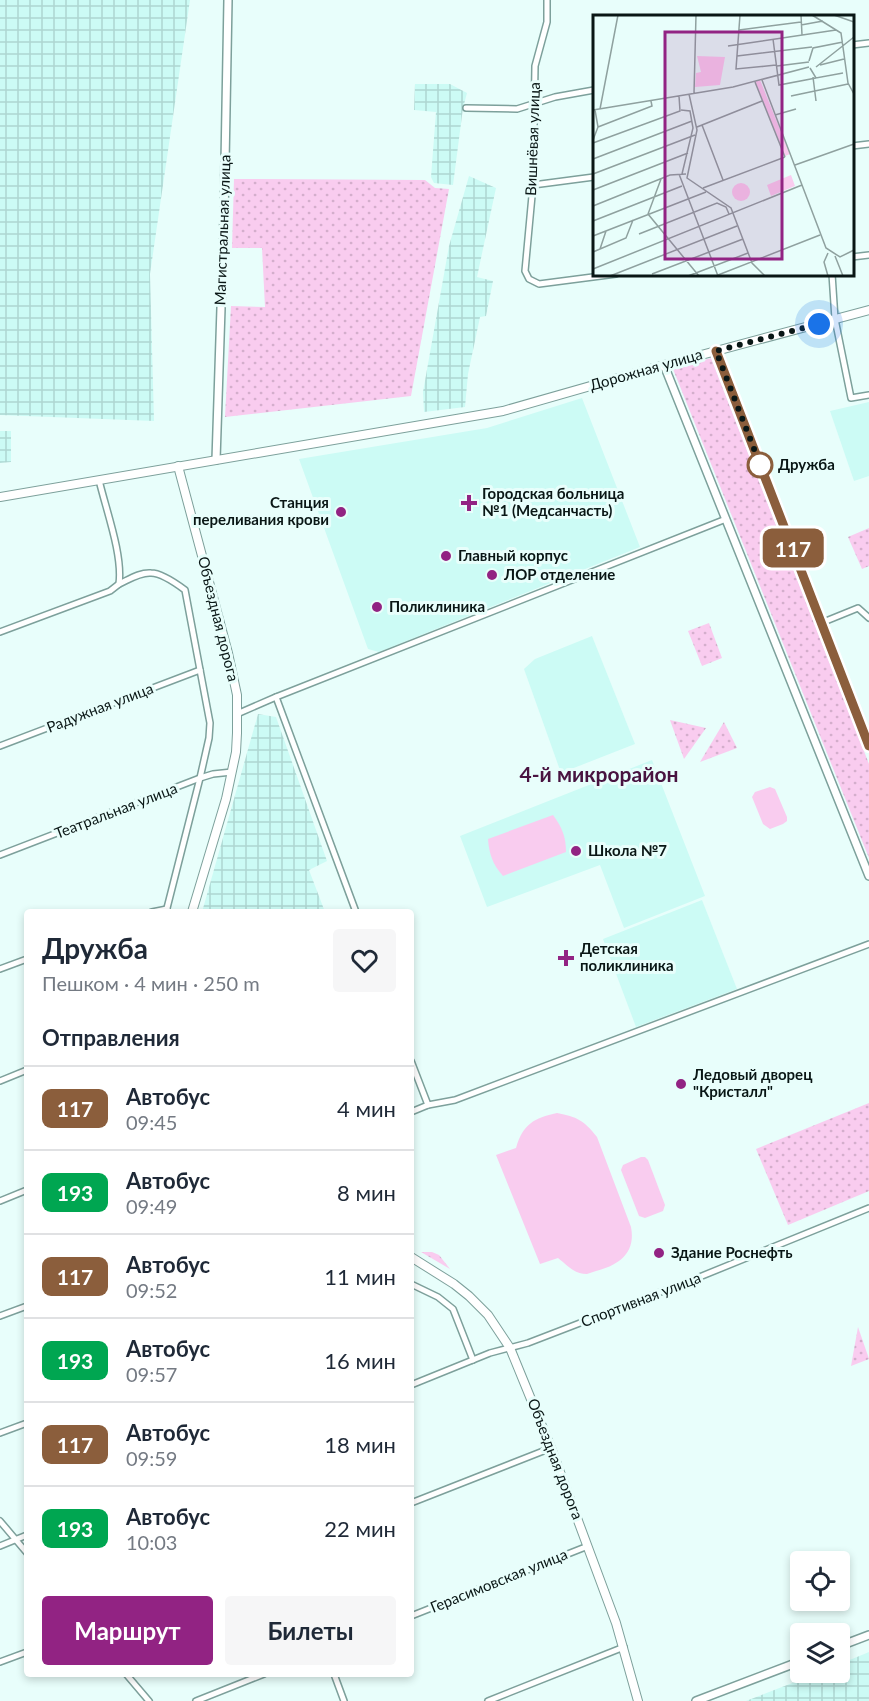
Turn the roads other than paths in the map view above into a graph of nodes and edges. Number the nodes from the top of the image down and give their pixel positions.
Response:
1 (228, 0) edge
2 (547, 0) edge
3 (869, 43) edge
4 (854, 45) edge
5 (593, 90) edge
6 (535, 102) junction
7 (466, 108) dead end
8 (869, 144) edge
9 (854, 146) edge
10 (593, 177) edge
11 (533, 185) junction
12 (869, 255) edge
13 (854, 257) edge
14 (601, 276) edge
15 (832, 276) edge
16 (869, 310) edge
17 (835, 319) junction
18 (716, 351) junction
19 (664, 365) junction
20 (869, 395) edge
21 (216, 460) junction
22 (178, 466) junction
23 (99, 480) junction
24 (0, 497) edge
25 (726, 519) junction
26 (119, 584) junction
27 (869, 618) edge
28 (821, 623) junction
29 (0, 632) edge
30 (200, 670) junction
31 (276, 697) junction
32 (237, 714) junction
33 (0, 746) edge
34 (869, 746) edge
35 (232, 772) junction
36 (200, 778) junction
37 (0, 855) edge
38 (869, 876) edge
39 (167, 909) edge
40 (193, 909) edge
41 (355, 909) edge
42 (869, 944) edge
43 (24, 960) edge
44 (0, 969) edge
45 (414, 1069) edge
46 (24, 1071) edge
47 (0, 1081) edge
48 (428, 1105) junction
49 (414, 1111) edge
50 (24, 1191) edge
51 (0, 1201) edge
52 (869, 1208) edge
53 (414, 1259) edge
54 (414, 1285) edge
55 (24, 1306) edge
56 (0, 1316) edge
57 (510, 1348) junction
58 (473, 1360) junction
59 (414, 1384) edge
60 (24, 1424) edge
61 (0, 1433) edge
62 (551, 1448) junction
63 (414, 1502) edge
64 (0, 1521) edge
65 (24, 1536) edge
66 (16, 1540) junction
67 (0, 1546) edge
68 (588, 1546) junction
69 (24, 1549) edge
70 (414, 1615) edge
71 (869, 1635) edge
72 (850, 1642) edge
73 (624, 1647) junction
74 (24, 1653) edge
75 (0, 1662) edge
76 (790, 1665) edge
77 (129, 1677) edge
78 (256, 1677) edge
79 (335, 1677) edge
80 (149, 1701) edge
81 (196, 1701) edge
82 (344, 1701) edge
83 (488, 1701) edge
84 (639, 1701) edge
85 (696, 1701) edge

1 - 21 street, Магистральная улица
2 - 6 street, Вишнёвая улица
3 - 4 street
5 - 6 street
6 - 7 street
6 - 11 street, Вишнёвая улица
8 - 9 street
10 - 11 street
11 - 14 street, Вишнёвая улица
12 - 13 street
15 - 17 street
16 - 17 main road, Дорожная улица
17 - 18 main road, Дорожная улица
17 - 20 street
18 - 19 main road, Дорожная улица
18 - 28 street
19 - 21 main road, Дорожная улица
19 - 25 street
21 - 22 main road, Дорожная улица
22 - 23 main road, Дорожная улица
22 - 32 main road, Объездная дорога
23 - 24 main road, Дорожная улица
23 - 26 street
25 - 31 street
25 - 38 street
26 - 29 street
26 - 30 street
27 - 28 street
28 - 34 street
30 - 33 street, Радужная улица
30 - 36 street
31 - 32 street
31 - 41 street
32 - 35 main road, Объездная дорога
35 - 36 street, Театральная улица
35 - 40 main road, Объездная дорога
36 - 37 street, Театральная улица
36 - 39 street
42 - 48 street
43 - 44 street
45 - 48 street
46 - 47 street
48 - 49 street
50 - 51 street
52 - 57 street, Спортивная улица
53 - 57 main road, Объездная дорога
54 - 58 street
55 - 56 street
57 - 58 street, Спортивная улица
57 - 62 main road, Объездная дорога
58 - 59 street, Спортивная улица
60 - 61 street
62 - 63 street
62 - 68 main road, Объездная дорога
64 - 66 street
65 - 66 street
66 - 67 street
66 - 69 street
68 - 70 street, Герасимовская улица
68 - 73 main road, Объездная дорога
71 - 72 street
73 - 83 street
73 - 84 main road, Объездная дорога
74 - 75 street
76 - 85 street
77 - 80 street
78 - 81 street
79 - 82 street

